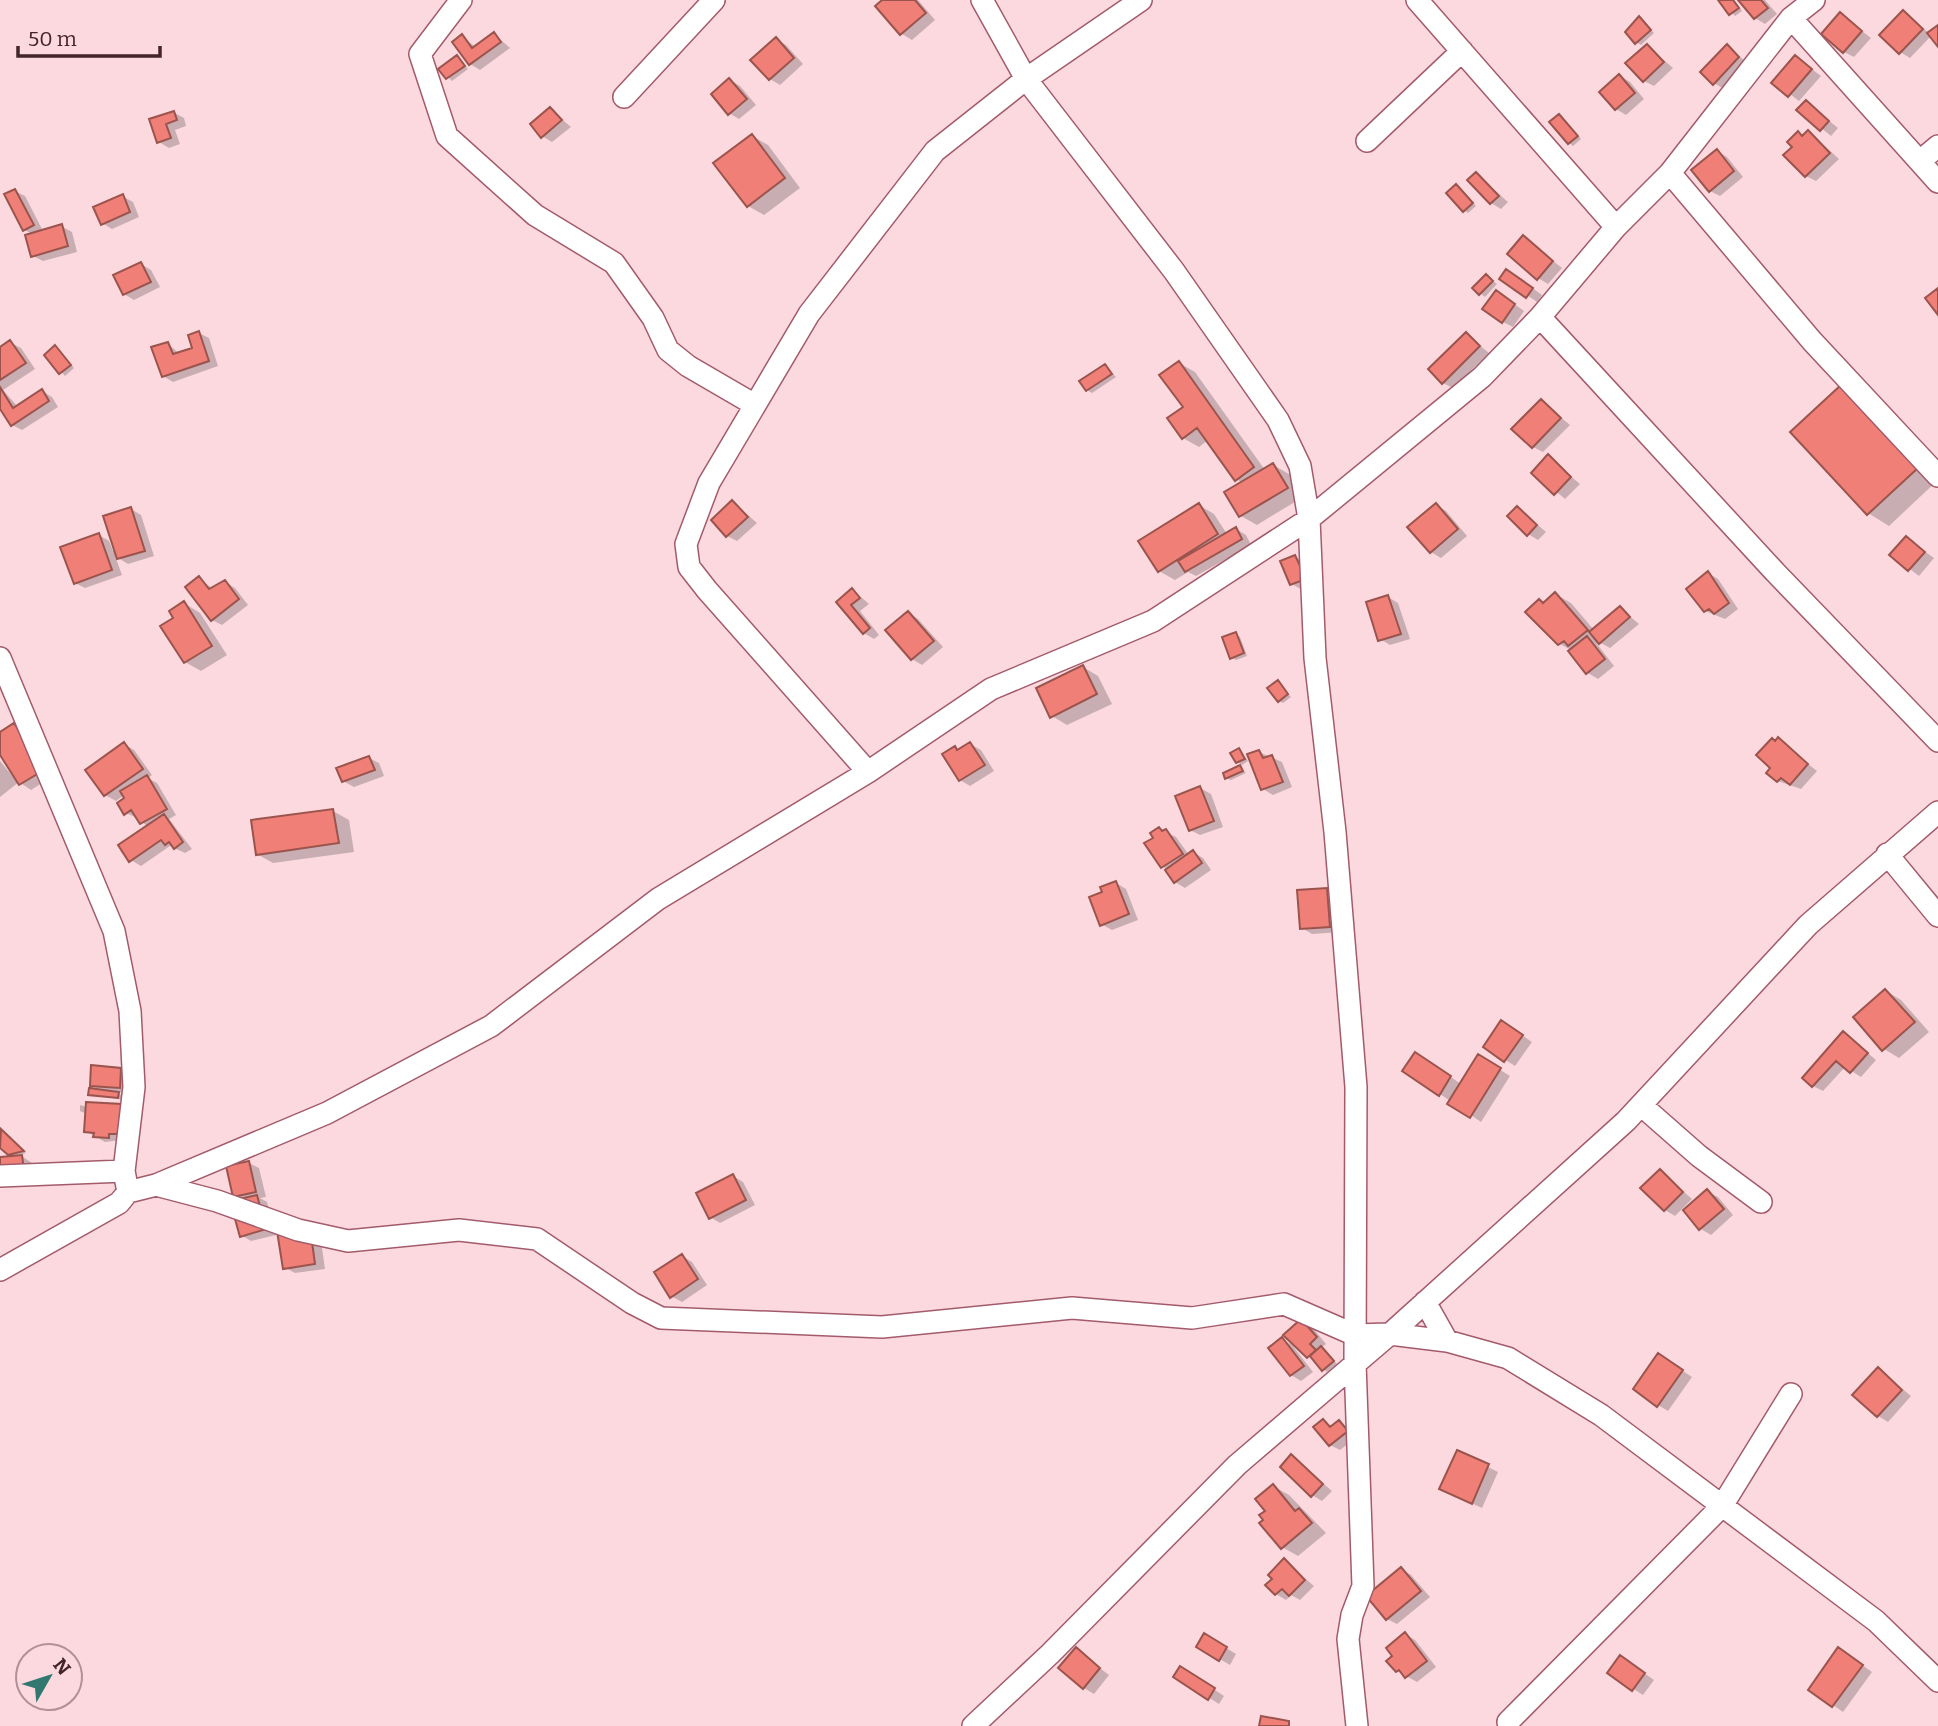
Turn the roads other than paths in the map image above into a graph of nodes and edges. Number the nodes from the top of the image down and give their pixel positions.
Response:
1 (461, 0) edge
2 (714, 0) edge
3 (982, 0) edge
4 (1141, 0) edge
5 (1417, 0) edge
6 (1814, 0) edge
7 (1791, 18) junction
8 (1462, 51) junction
9 (1026, 79) junction
10 (624, 97) dead end
11 (1367, 141) dead end
12 (1938, 146) edge
13 (1920, 162) junction
14 (1670, 173) junction
15 (1938, 183) edge
16 (1616, 227) junction
17 (1541, 317) junction
18 (755, 405) junction
19 (1938, 476) edge
20 (1309, 519) junction
21 (0, 658) edge
22 (1938, 741) edge
23 (868, 772) junction
24 (1938, 812) edge
25 (1887, 853) junction
26 (1938, 916) edge
27 (1641, 1105) junction
28 (0, 1177) edge
29 (126, 1181) junction
30 (156, 1185) junction
31 (1761, 1202) dead end
32 (0, 1270) edge
33 (1425, 1302) junction
34 (1390, 1334) junction
35 (1355, 1335) junction
36 (1447, 1341) junction
37 (1355, 1363) junction
38 (1791, 1394) dead end
39 (1722, 1506) junction
40 (1938, 1681) edge
41 (1508, 1722) dead end
42 (972, 1726) edge
43 (1357, 1726) edge

1 - 18 street
2 - 10 street
3 - 9 street
4 - 9 street
5 - 8 street
6 - 7 street
7 - 13 street
7 - 14 street
8 - 11 street
8 - 16 street
9 - 18 street
9 - 20 street
12 - 13 street
13 - 15 street
14 - 16 street
14 - 19 street
16 - 17 street
17 - 20 street
17 - 22 street
18 - 23 street
20 - 23 street
20 - 35 street
21 - 29 street
23 - 30 street
24 - 25 street
25 - 26 street
25 - 27 street
27 - 31 street
27 - 33 street
28 - 29 street
29 - 30 street
29 - 32 street
30 - 35 street
33 - 34 street
33 - 36 street
34 - 35 street
34 - 36 street
34 - 37 street
35 - 37 street
36 - 39 street
37 - 42 street
37 - 43 street
38 - 39 street
39 - 40 street
39 - 41 street

